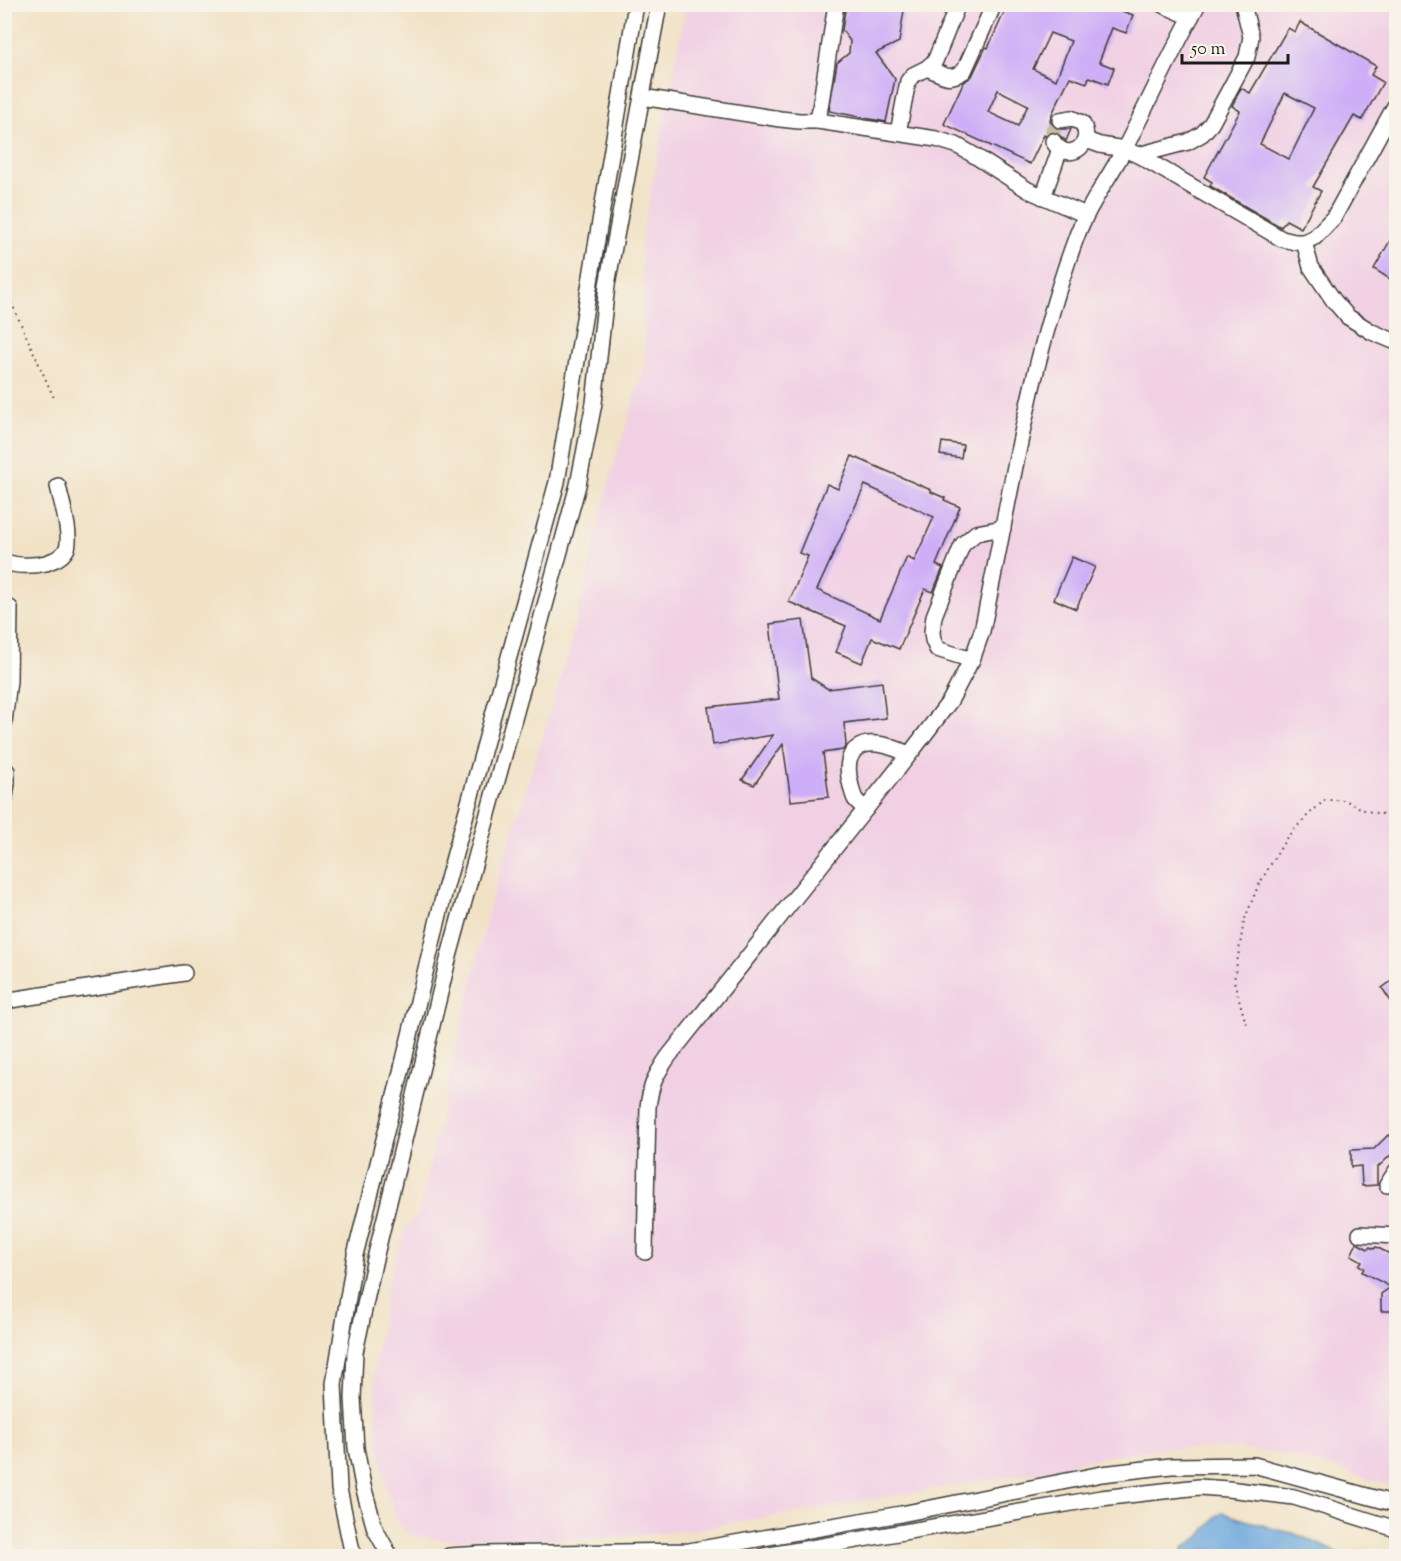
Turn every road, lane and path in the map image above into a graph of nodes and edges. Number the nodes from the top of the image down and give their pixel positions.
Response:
1 (636, 4) edge
2 (659, 4) edge
3 (836, 4) edge
4 (958, 4) edge
5 (985, 4) edge
6 (1161, 4) edge
7 (1243, 4) edge
8 (1194, 11) edge
9 (927, 68) junction
10 (642, 97) junction
11 (1396, 104) edge
12 (1060, 120) dead end
13 (818, 121) junction
14 (898, 133) junction
15 (1086, 140) junction
16 (1131, 152) junction
17 (1043, 197) junction
18 (1086, 215) junction
19 (1304, 242) junction
20 (4, 286) edge
21 (1396, 342) edge
22 (54, 398) dead end
23 (58, 486) dead end
24 (1003, 528) junction
25 (4, 562) edge
26 (10, 608) dead end
27 (972, 660) junction
28 (4, 722) edge
29 (909, 754) junction
30 (4, 768) edge
31 (6, 783) edge
32 (4, 803) edge
33 (866, 809) junction
34 (1396, 815) edge
35 (184, 973) dead end
36 (4, 1001) edge
37 (1246, 1024) dead end
38 (1396, 1171) edge
39 (1387, 1185) dead end
40 (1360, 1234) dead end
41 (1396, 1236) edge
42 (645, 1252) dead end
43 (1396, 1504) edge
44 (1396, 1529) edge
45 (353, 1557) edge
46 (390, 1557) edge
47 (449, 1557) edge
48 (764, 1557) edge

1 - 45 street
2 - 10 street
3 - 13 street
4 - 9 street
5 - 9 street
6 - 8 street
7 - 16 street
8 - 16 street
9 - 14 street
10 - 13 street
10 - 46 street
11 - 19 street
12 - 15 street
13 - 14 street
14 - 17 street
15 - 16 street
15 - 17 street
16 - 18 street
16 - 19 street
17 - 18 street
18 - 24 street
19 - 21 street
20 - 22 path
23 - 25 street
24 - 27 street
24 - 27 street
26 - 28 street
27 - 29 street
29 - 33 street
29 - 33 street
30 - 31 street
31 - 32 street
33 - 42 street
34 - 37 path
35 - 36 street
38 - 39 street
40 - 41 street
43 - 47 street
44 - 48 street

